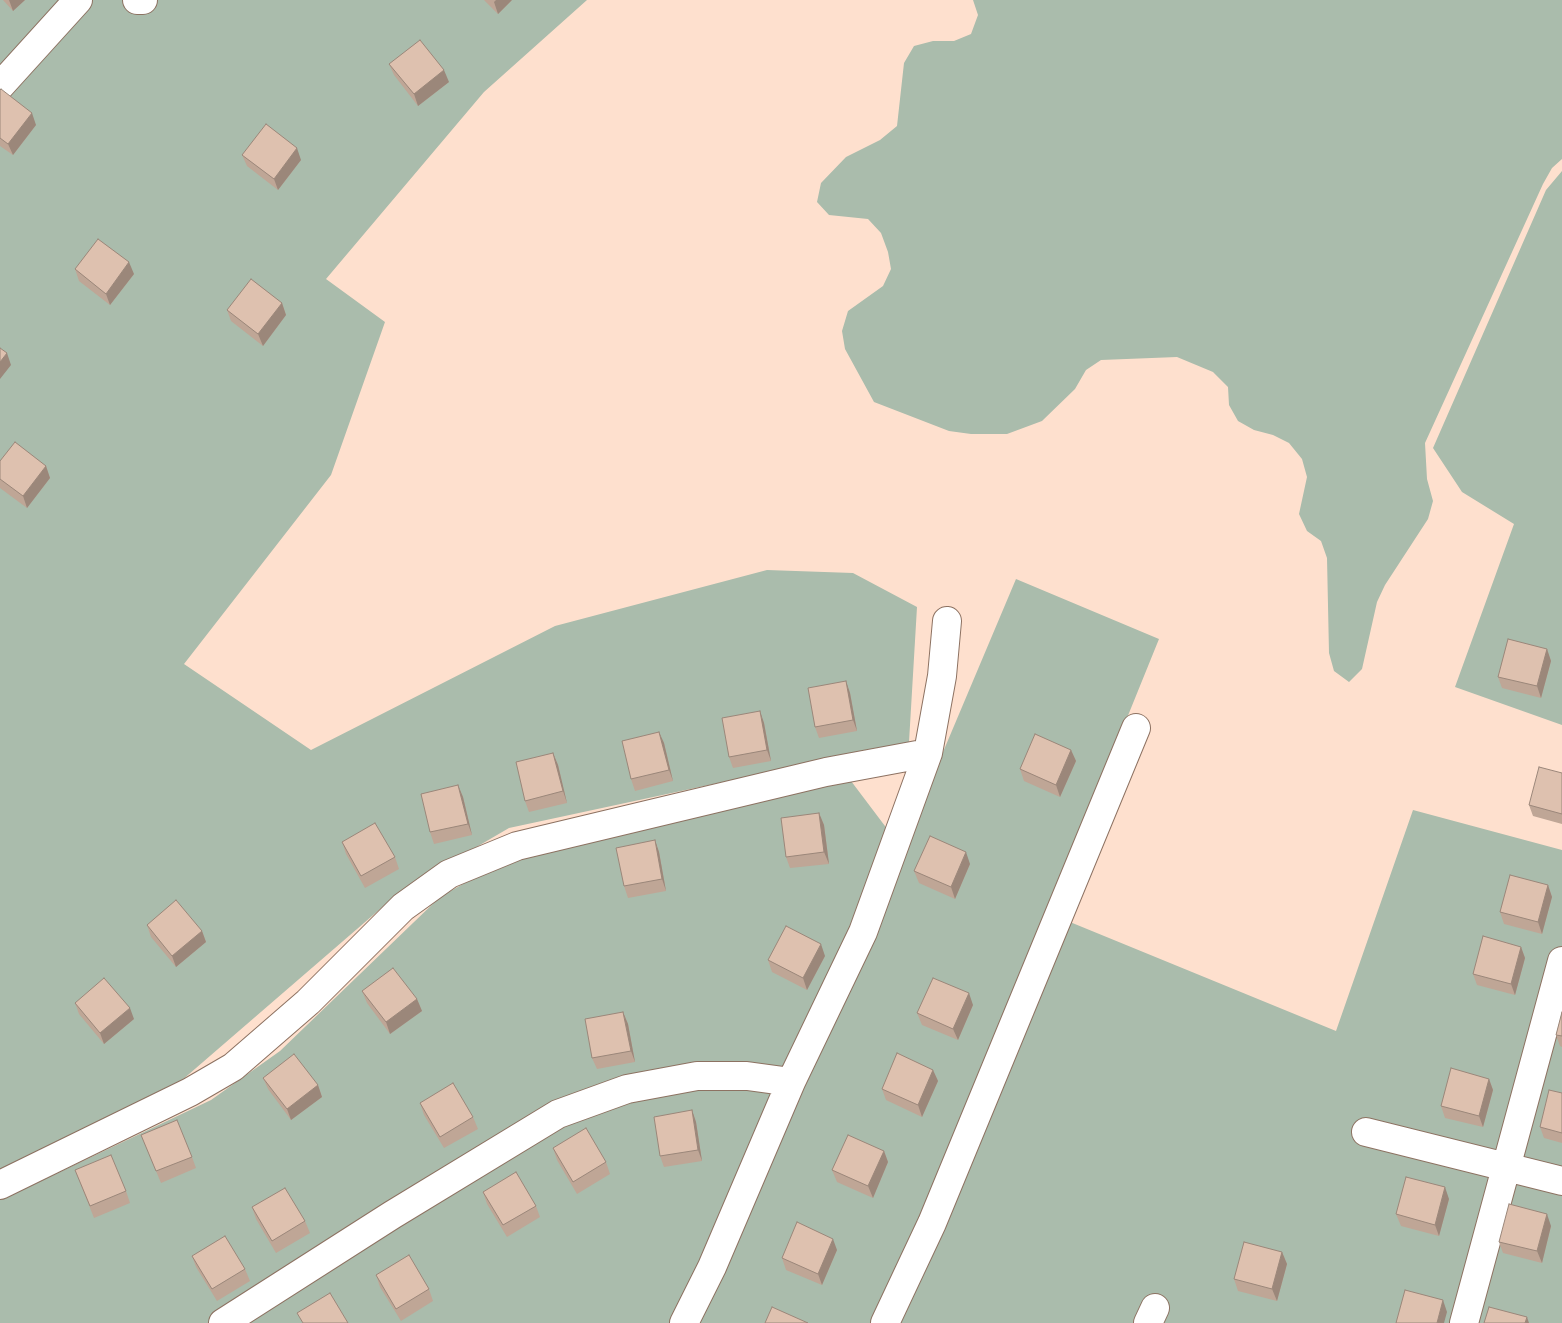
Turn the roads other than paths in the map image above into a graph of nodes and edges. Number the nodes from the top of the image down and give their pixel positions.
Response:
1 (78, 0) edge
2 (137, 0) edge
3 (143, 0) edge
4 (0, 86) edge
5 (947, 621) dead end
6 (1136, 728) dead end
7 (928, 753) junction
8 (1562, 961) edge
9 (791, 1082) junction
10 (1366, 1132) dead end
11 (1507, 1166) junction
12 (1562, 1181) edge
13 (0, 1185) edge
14 (223, 1323) edge
15 (684, 1323) edge
16 (885, 1323) edge
17 (1464, 1323) edge

1 - 4 lane
2 - 3 lane
5 - 7 lane
6 - 16 lane
7 - 9 lane
7 - 13 lane
8 - 11 lane
9 - 14 lane
9 - 15 lane
10 - 11 lane
11 - 12 lane
11 - 17 lane

